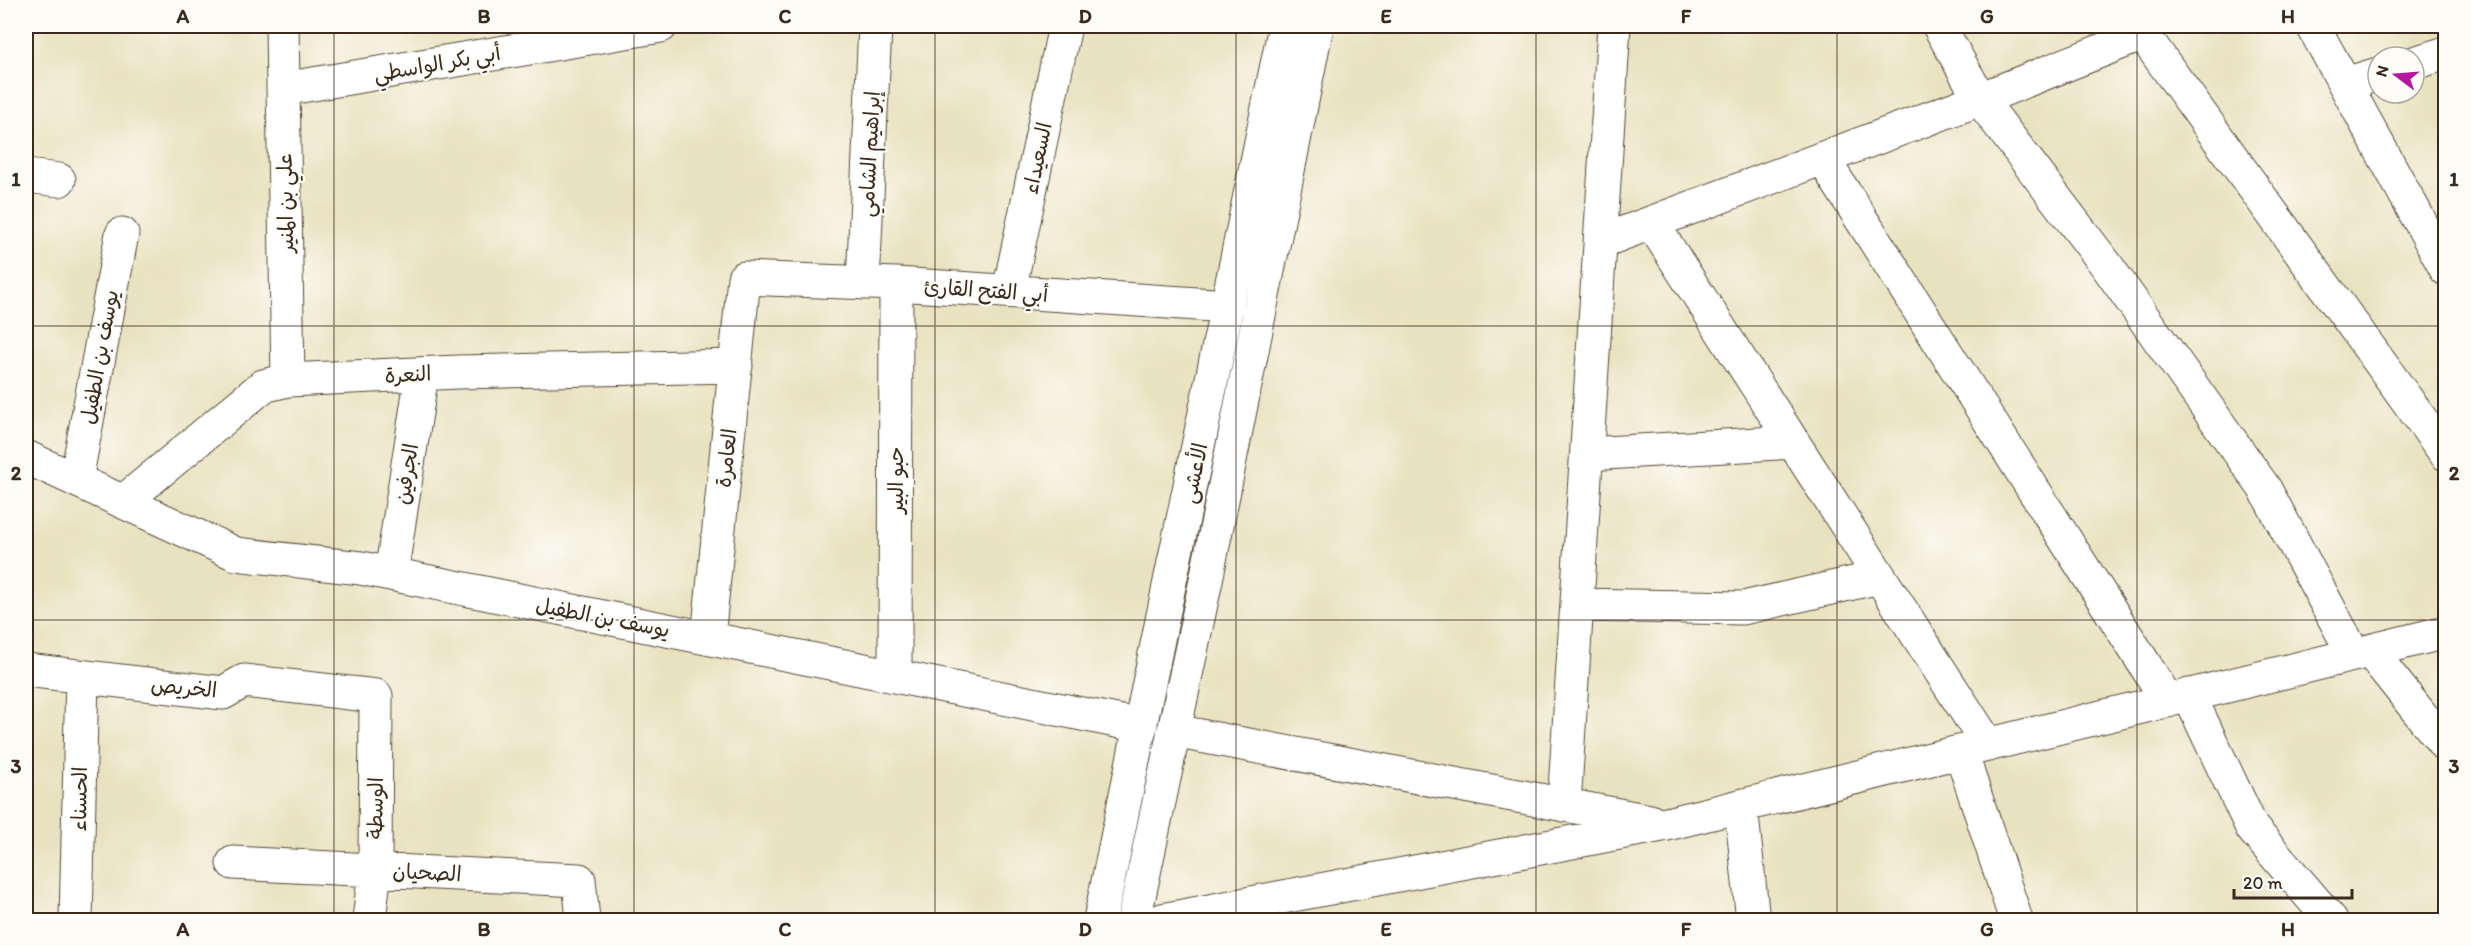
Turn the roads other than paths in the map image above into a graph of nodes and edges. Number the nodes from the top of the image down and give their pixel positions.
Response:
1 (282, 26) edge
2 (661, 26) edge
3 (875, 26) edge
4 (1065, 26) edge
5 (1285, 26) edge
6 (1317, 26) edge
7 (1614, 26) edge
8 (1939, 26) edge
9 (2313, 26) edge
10 (2140, 30) edge
11 (2445, 53) edge
12 (2426, 59) edge
13 (2366, 78) edge
14 (2345, 84) junction
15 (284, 89) junction
16 (1980, 99) junction
17 (1823, 159) junction
18 (26, 176) edge
19 (59, 180) dead end
20 (1652, 223) junction
21 (122, 234) dead end
22 (1600, 242) junction
23 (2441, 251) edge
24 (744, 278) joint
25 (863, 283) junction
26 (896, 284) junction
27 (1010, 291) junction
28 (1228, 306) junction
29 (736, 366) junction
30 (422, 374) junction
31 (288, 380) junction
32 (1793, 442) junction
33 (1587, 454) junction
34 (2445, 454) edge
35 (26, 457) edge
36 (76, 480) junction
37 (123, 502) junction
38 (391, 574) junction
39 (1880, 577) junction
40 (1576, 605) junction
41 (2445, 632) edge
42 (708, 638) junction
43 (2362, 653) junction
44 (26, 670) edge
45 (895, 675) junction
46 (82, 677) junction
47 (376, 696) joint
48 (2179, 698) junction
49 (1141, 726) junction
50 (1174, 731) junction
51 (2445, 746) edge
52 (1974, 748) junction
53 (1564, 805) junction
54 (1742, 806) junction
55 (1667, 824) junction
56 (233, 863) dead end
57 (375, 870) junction
58 (76, 921) edge
59 (369, 921) edge
60 (583, 921) edge
61 (1100, 921) edge
62 (1134, 921) edge
63 (1162, 921) edge
64 (1753, 921) edge
65 (2016, 921) edge
66 (2331, 921) edge

1 - 15 street, علي بن المنير
2 - 15 street, أبي بكر الواسطي
3 - 25 street, إبراهيم الشامي
4 - 27 street, السعيداء
5 - 28 street, الأعشى
6 - 50 street, الأعشى
7 - 22 street
8 - 16 street
9 - 14 street
10 - 16 street
10 - 34 street
11 - 12 street
13 - 14 street
14 - 23 street
15 - 31 street, علي بن المنير
16 - 17 street
16 - 43 street
17 - 20 street
17 - 48 street
18 - 19 street
20 - 22 street
20 - 32 street
21 - 36 street, يوسف بن الطفيل
22 - 33 street
24 - 25 street, أبي الفتح القارئ
24 - 29 street, العامرة
25 - 26 street, أبي الفتح القارئ
26 - 27 street, أبي الفتح القارئ
26 - 45 street, حبو البير
27 - 28 street, أبي الفتح القارئ
28 - 49 street, الأعشى
29 - 30 street, النعرة
29 - 42 street, العامرة
30 - 31 street, النعرة
30 - 38 street, الجرفين
31 - 37 street, النعرة
32 - 33 street
32 - 39 street
33 - 40 street
35 - 36 street, يوسف بن الطفيل
36 - 37 street, يوسف بن الطفيل
37 - 38 street, يوسف بن الطفيل
38 - 42 street, يوسف بن الطفيل
39 - 40 street
39 - 52 street
40 - 53 street
41 - 43 street
42 - 45 street, يوسف بن الطفيل
43 - 48 street
43 - 51 street
44 - 46 street, الخريص
45 - 49 street, يوسف بن الطفيل
46 - 47 street, الخريص
46 - 58 street, الحسناء
47 - 57 street, الوسطة
48 - 52 street
48 - 66 street
49 - 61 street, الأعشى
50 - 53 street
50 - 62 street, الأعشى
52 - 54 street
52 - 65 street
53 - 55 street
54 - 55 street
54 - 64 street
55 - 63 street
56 - 57 street, الصحيان
57 - 59 street, الوسطة
57 - 60 street, الصحيان

